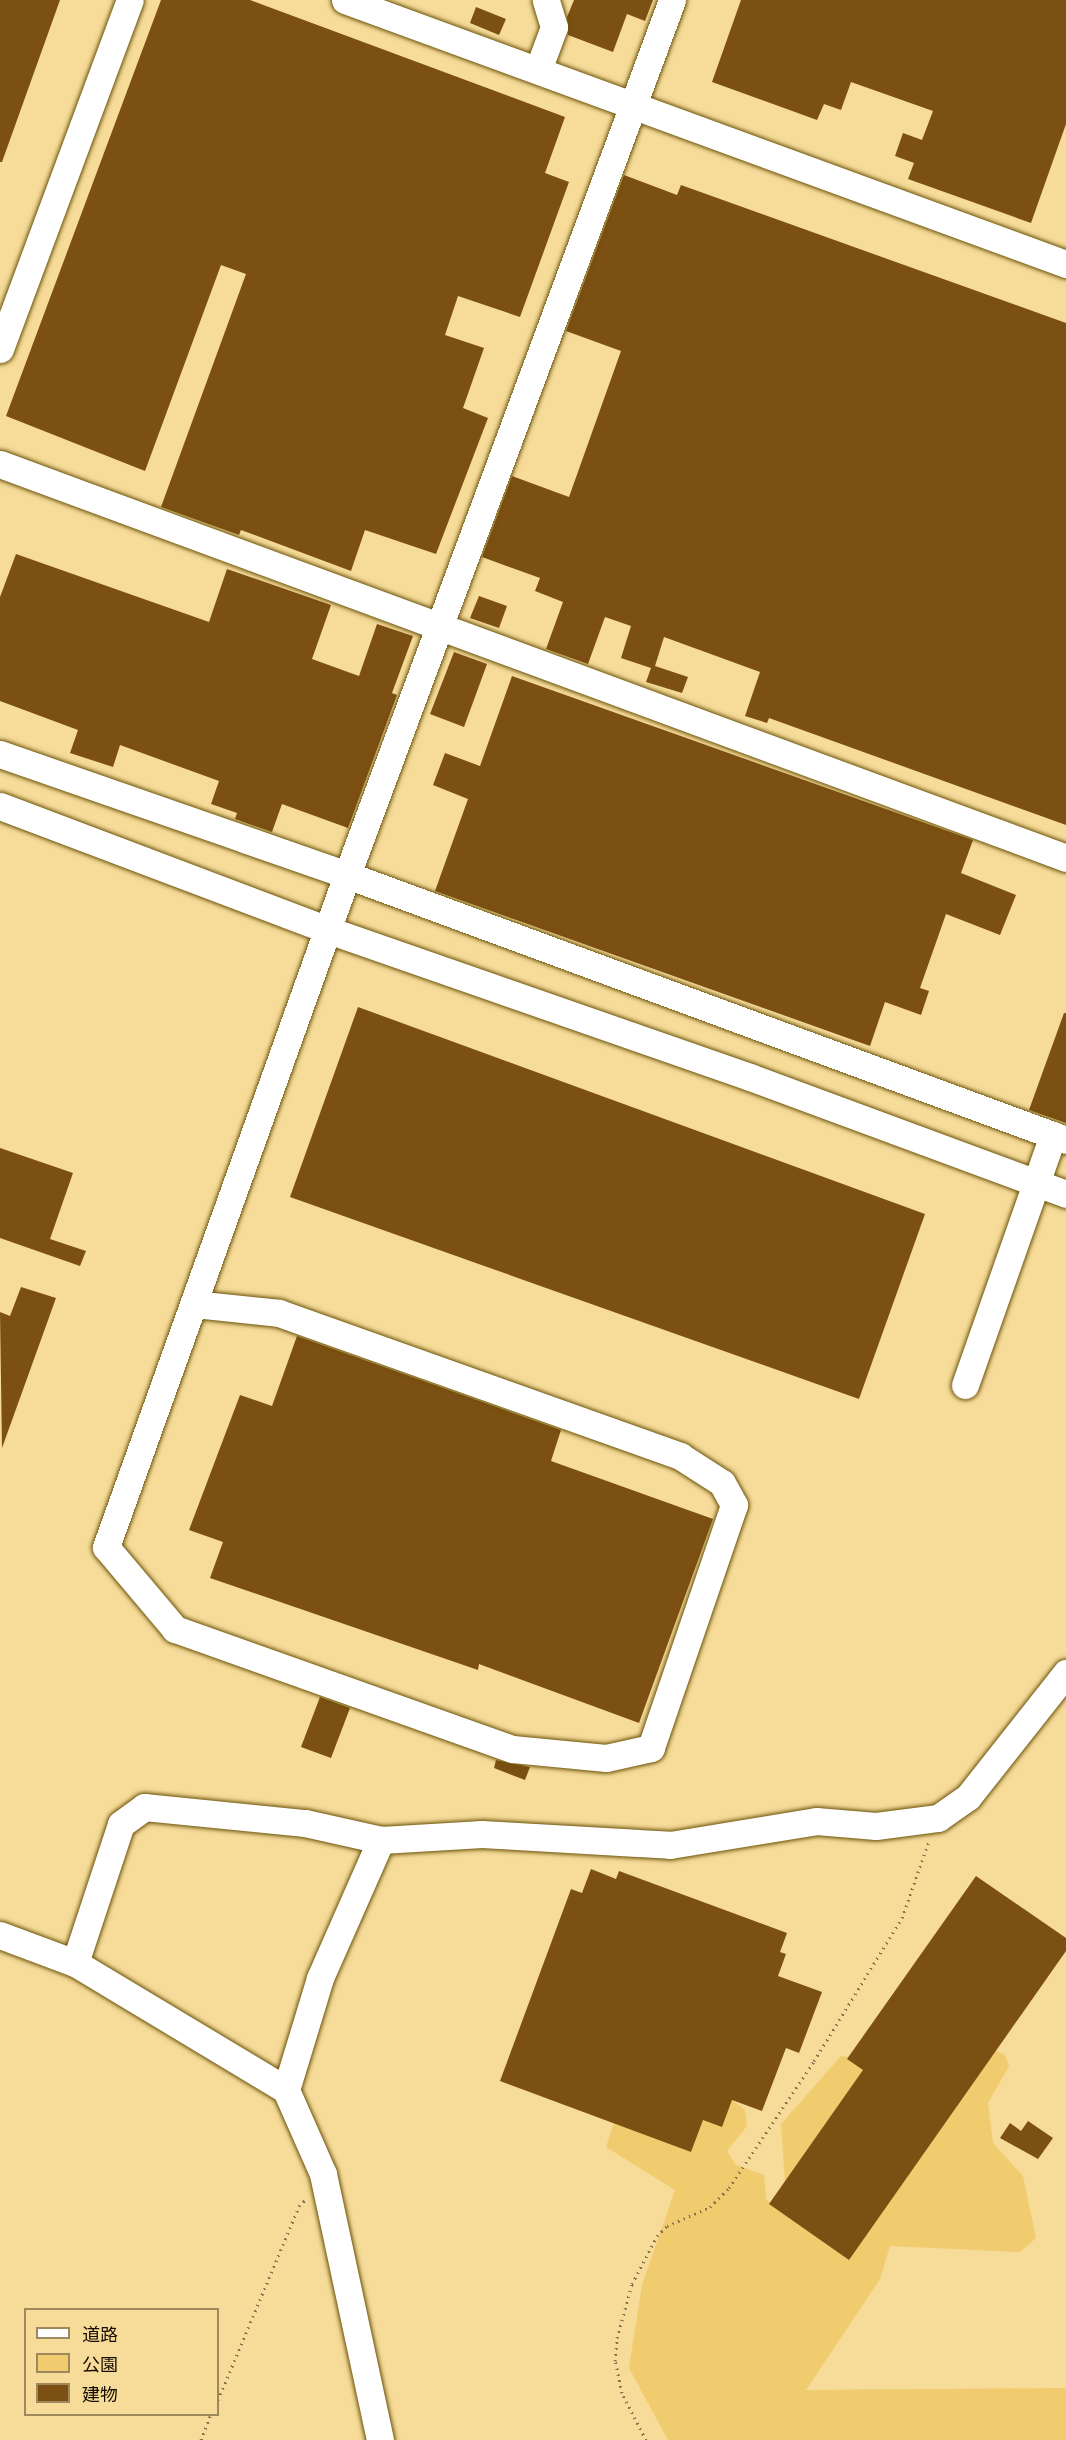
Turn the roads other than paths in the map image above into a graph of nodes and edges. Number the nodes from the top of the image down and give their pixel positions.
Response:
1 (130, 0) edge
2 (345, 0) edge
3 (546, 0) edge
4 (672, 0) edge
5 (538, 70) junction
6 (633, 104) junction
7 (1066, 264) edge
8 (0, 349) edge
9 (0, 464) edge
10 (439, 624) junction
11 (0, 754) edge
12 (0, 806) edge
13 (1066, 858) edge
14 (347, 875) junction
15 (328, 930) junction
16 (1059, 1138) edge
17 (1036, 1183) junction
18 (1066, 1194) edge
19 (194, 1304) junction
20 (965, 1385) dead end
21 (1066, 1673) edge
22 (381, 1840) junction
23 (0, 1935) edge
24 (75, 1963) junction
25 (286, 2090) junction
26 (380, 2440) edge

1 - 8 street
2 - 5 street
3 - 5 street
4 - 6 street
5 - 6 street
6 - 7 street
6 - 10 street
9 - 10 street
10 - 13 street
10 - 14 street
11 - 14 street
12 - 15 street
14 - 15 street
14 - 16 street
15 - 17 street
15 - 19 street
16 - 17 street
17 - 18 street
17 - 20 street
19 - 19 street
21 - 22 street
22 - 24 street
22 - 25 street
23 - 24 street
24 - 25 street
25 - 26 street

